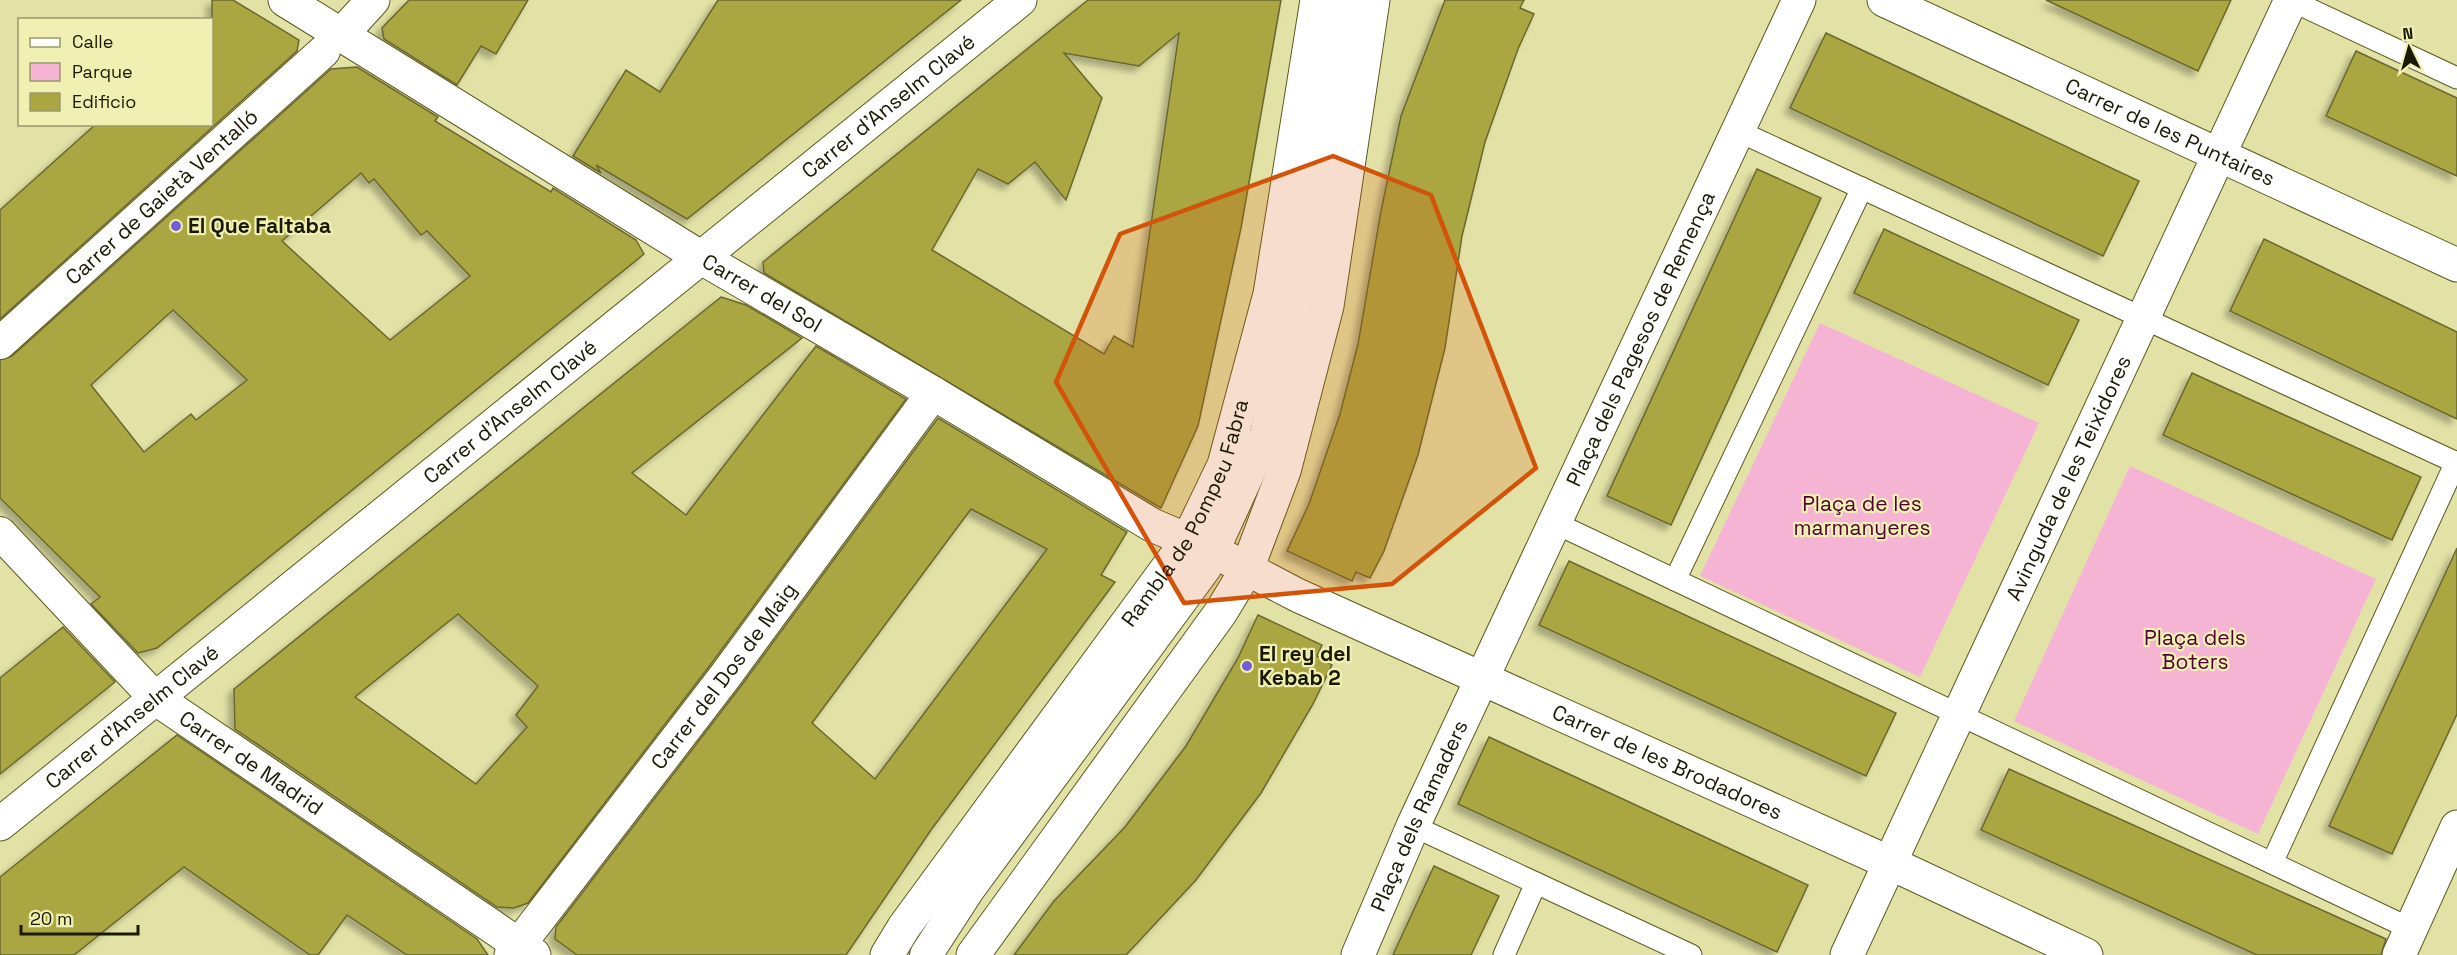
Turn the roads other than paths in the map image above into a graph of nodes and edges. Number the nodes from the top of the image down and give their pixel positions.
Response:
1 (285, 0) edge
2 (373, 0) edge
3 (1020, 0) edge
4 (1317, 0) edge
5 (1345, 0) edge
6 (1373, 0) edge
7 (1799, 0) edge
8 (1884, 0) edge
9 (2290, 0) edge
10 (333, 42) junction
11 (2457, 78) edge
12 (1738, 131) junction
13 (2218, 154) junction
14 (1862, 188) junction
15 (700, 256) junction
16 (2457, 265) edge
17 (2143, 318) junction
18 (0, 343) edge
19 (933, 393) junction
20 (2456, 463) edge
21 (1555, 523) junction
22 (0, 533) edge
23 (1200, 546) junction
24 (1247, 569) junction
25 (1674, 580) junction
26 (1482, 678) junction
27 (155, 698) junction
28 (1959, 715) junction
29 (0, 824) edge
30 (1413, 826) junction
31 (2457, 827) edge
32 (1890, 863) junction
33 (2272, 863) junction
34 (1536, 883) junction
35 (2405, 942) edge
36 (521, 952) edge
37 (887, 955) edge
38 (926, 955) edge
39 (973, 955) edge
40 (1358, 955) edge
41 (1504, 955) edge
42 (1690, 955) edge
43 (1847, 955) edge
44 (2086, 955) edge

1 - 10 street, Carrer del Sol
2 - 10 street, Carrer de Gaietà Ventalló
3 - 15 street, Carrer d'Anselm Clavé
4 - 23 street, Rambla de Pompeu Fabra
5 - 23 street, Rambla de Pompeu Fabra
6 - 24 street
7 - 12 street, Plaça dels Pagesos de Remença
8 - 13 street, Carrer de les Puntaires
9 - 11 lane
9 - 13 street, Avinguda de les Teixidores
10 - 15 street, Carrer del Sol
10 - 18 street, Carrer de Gaietà Ventalló
12 - 14 lane
12 - 21 street, Plaça dels Pagesos de Remença
13 - 16 street, Carrer de les Puntaires
13 - 17 street, Avinguda de les Teixidores
14 - 17 lane
14 - 25 lane
15 - 19 street, Carrer del Sol
15 - 27 street, Carrer d'Anselm Clavé
17 - 20 lane
17 - 28 street, Avinguda de les Teixidores
19 - 23 street, Carrer del Sol
19 - 36 street, Carrer del Dos de Maig
20 - 33 lane
21 - 25 lane
21 - 26 street, Plaça dels Pagesos de Remença
22 - 27 street, Carrer de Madrid
23 - 24 street, Carrer del Sol
23 - 37 street, Rambla de Pompeu Fabra
23 - 38 street, Rambla de Pompeu Fabra
24 - 26 street, Carrer de les Brodadores
24 - 39 street
25 - 28 lane
26 - 30 street, Plaça dels Ramaders
26 - 32 street, Carrer de les Brodadores
27 - 29 street, Carrer d'Anselm Clavé
27 - 36 street, Carrer de Madrid
28 - 32 street, Avinguda de les Teixidores
28 - 33 lane
30 - 34 lane
30 - 40 street, Plaça dels Ramaders
31 - 35 street
32 - 43 street, Avinguda de les Teixidores
32 - 44 street, Carrer de les Brodadores
33 - 35 lane
34 - 41 lane
34 - 42 lane

